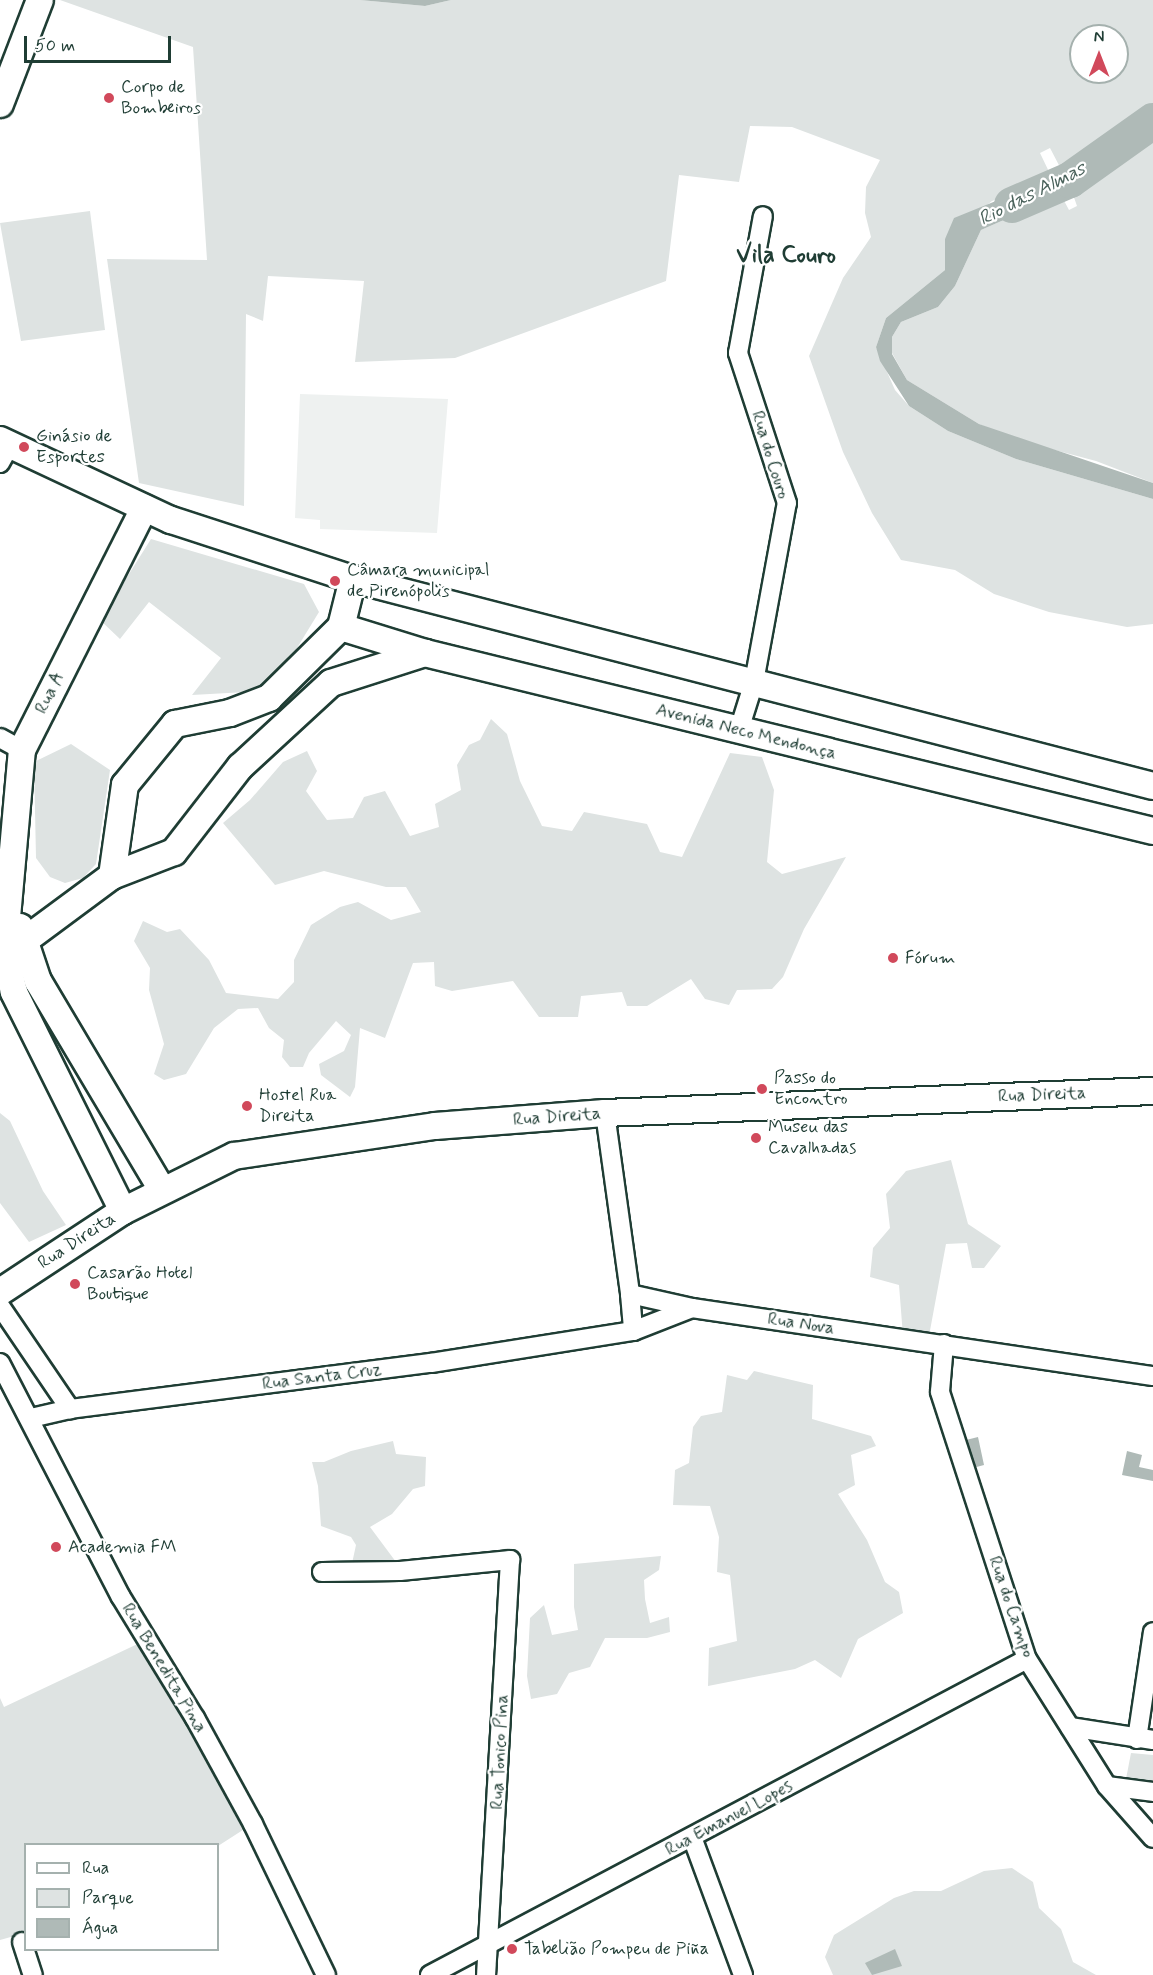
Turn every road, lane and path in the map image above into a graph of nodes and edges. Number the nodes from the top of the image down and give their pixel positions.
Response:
1 (40, 0) edge
2 (0, 104) edge
3 (763, 216) dead end
4 (3, 450) edge
5 (144, 508) junction
6 (353, 579) junction
7 (341, 627) junction
8 (426, 653) junction
9 (754, 682) junction
10 (739, 730) junction
11 (11, 744) edge
12 (1153, 786) edge
13 (1153, 831) edge
14 (112, 876) junction
15 (10, 946) edge
16 (1153, 1091) edge
17 (605, 1113) junction
18 (162, 1190) junction
19 (123, 1211) junction
20 (0, 1292) edge
21 (630, 1294) junction
22 (0, 1306) edge
23 (692, 1308) junction
24 (633, 1331) junction
25 (944, 1344) junction
26 (0, 1363) edge
27 (1153, 1376) edge
28 (70, 1408) junction
29 (31, 1418) junction
30 (322, 1572) dead end
31 (1153, 1632) edge
32 (1027, 1659) junction
33 (1070, 1727) junction
34 (1145, 1739) edge
35 (1107, 1786) junction
36 (1153, 1792) edge
37 (693, 1837) junction
38 (1153, 1838) edge
39 (22, 1942) dead end
40 (490, 1945) junction
41 (24, 1948) edge
42 (25, 1951) edge
43 (33, 1975) edge
44 (326, 1975) edge
45 (430, 1975) edge
46 (486, 1975) edge
47 (743, 1975) edge

1 - 2 main road
3 - 9 street, Rua do Couro
4 - 5 main road
5 - 6 main road
5 - 11 main road, Rua A
6 - 7 main road
6 - 9 main road
7 - 8 main road, Avenida Neco Mendonça
7 - 14 main road
8 - 10 main road, Avenida Neco Mendonça
8 - 14 main road
9 - 10 street, Rua do Couro
9 - 12 main road
10 - 13 main road, Avenida Neco Mendonça
11 - 15 main road, Rua A
14 - 15 main road
15 - 18 main road
15 - 19 main road
16 - 17 main road, Rua Direita
17 - 18 main road, Rua Direita
17 - 21 street
18 - 19 main road, Rua Direita
19 - 20 main road, Rua Direita
21 - 23 street, Rua Nova
21 - 24 street
22 - 28 street
23 - 24 street, Rua Santa Cruz
23 - 25 street, Rua Nova
24 - 28 street, Rua Santa Cruz
25 - 27 street, Rua Nova
25 - 32 street, Rua do Campo
26 - 29 street, Rua Benedita Pina
28 - 29 street, Rua Santa Cruz
29 - 44 street, Rua Benedita Pina
30 - 40 street, Rua Tonico Pina
31 - 34 street
32 - 33 street, Rua do Campo
32 - 37 street, Rua Emanuel Lopes
33 - 34 street
33 - 35 street, Rua do Campo
35 - 36 street
35 - 38 street, Rua do Campo
37 - 40 street, Rua Emanuel Lopes
37 - 47 street
39 - 41 street
40 - 45 street, Rua Emanuel Lopes
40 - 46 street, Rua Tonico Pina
42 - 43 street

